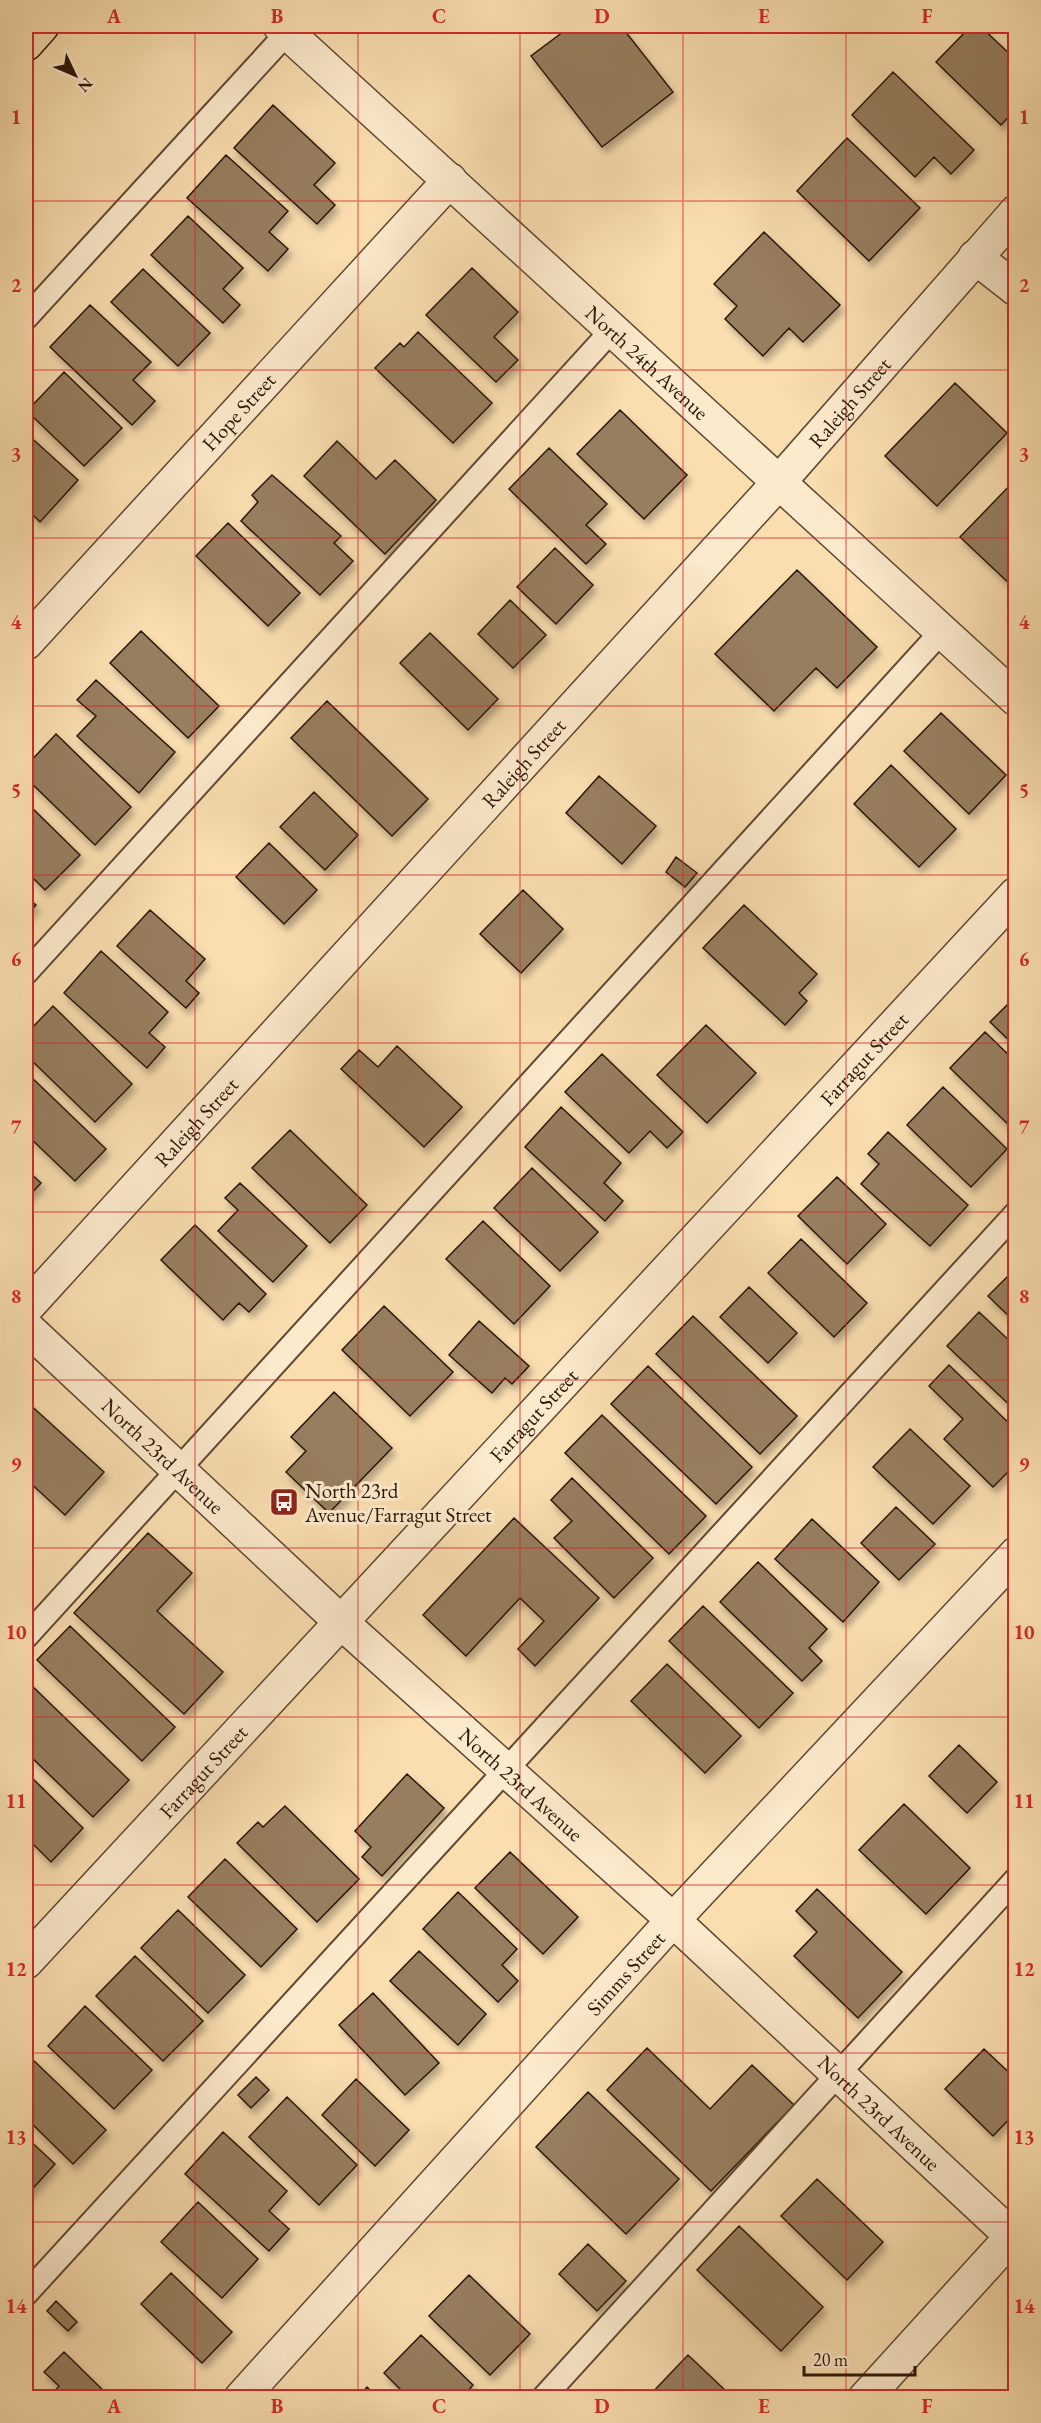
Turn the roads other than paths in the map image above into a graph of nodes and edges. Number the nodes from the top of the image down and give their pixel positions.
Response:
1 (42, 26) edge
2 (284, 29) edge
3 (26, 44) edge
4 (450, 180) junction
5 (1016, 212) edge
6 (975, 257) junction
7 (1016, 289) edge
8 (26, 318) edge
9 (613, 329) junction
10 (780, 481) junction
11 (942, 631) junction
12 (26, 643) edge
13 (1016, 699) edge
14 (1016, 894) edge
15 (26, 973) edge
16 (1016, 1213) edge
17 (26, 1308) edge
18 (26, 1327) edge
19 (178, 1470) junction
20 (1016, 1554) edge
21 (341, 1622) junction
22 (26, 1637) edge
23 (507, 1770) junction
24 (1016, 1879) edge
25 (673, 1920) junction
26 (26, 1962) edge
27 (838, 2074) junction
28 (1014, 2236) edge
29 (26, 2294) edge
30 (241, 2397) edge
31 (543, 2397) edge
32 (865, 2397) edge

1 - 3 main road
2 - 4 street, North 24th Avenue
2 - 8 lane
4 - 9 street, North 24th Avenue
4 - 12 street, Hope Street
5 - 6 street, Raleigh Street
6 - 7 street
6 - 10 street, Raleigh Street
9 - 10 street, North 24th Avenue
9 - 15 lane
10 - 11 street, North 24th Avenue
10 - 17 street, Raleigh Street
11 - 13 street, North 24th Avenue
11 - 19 lane
14 - 21 street, Farragut Street
16 - 23 lane
18 - 19 street, North 23rd Avenue
19 - 21 street, North 23rd Avenue
19 - 22 lane
20 - 25 street, Simms Street
21 - 23 street, North 23rd Avenue
21 - 26 street, Farragut Street
23 - 25 street, North 23rd Avenue
23 - 29 lane
24 - 27 lane
25 - 27 street, North 23rd Avenue
25 - 30 street, Simms Street
27 - 28 street, North 23rd Avenue
27 - 31 lane
28 - 32 street

